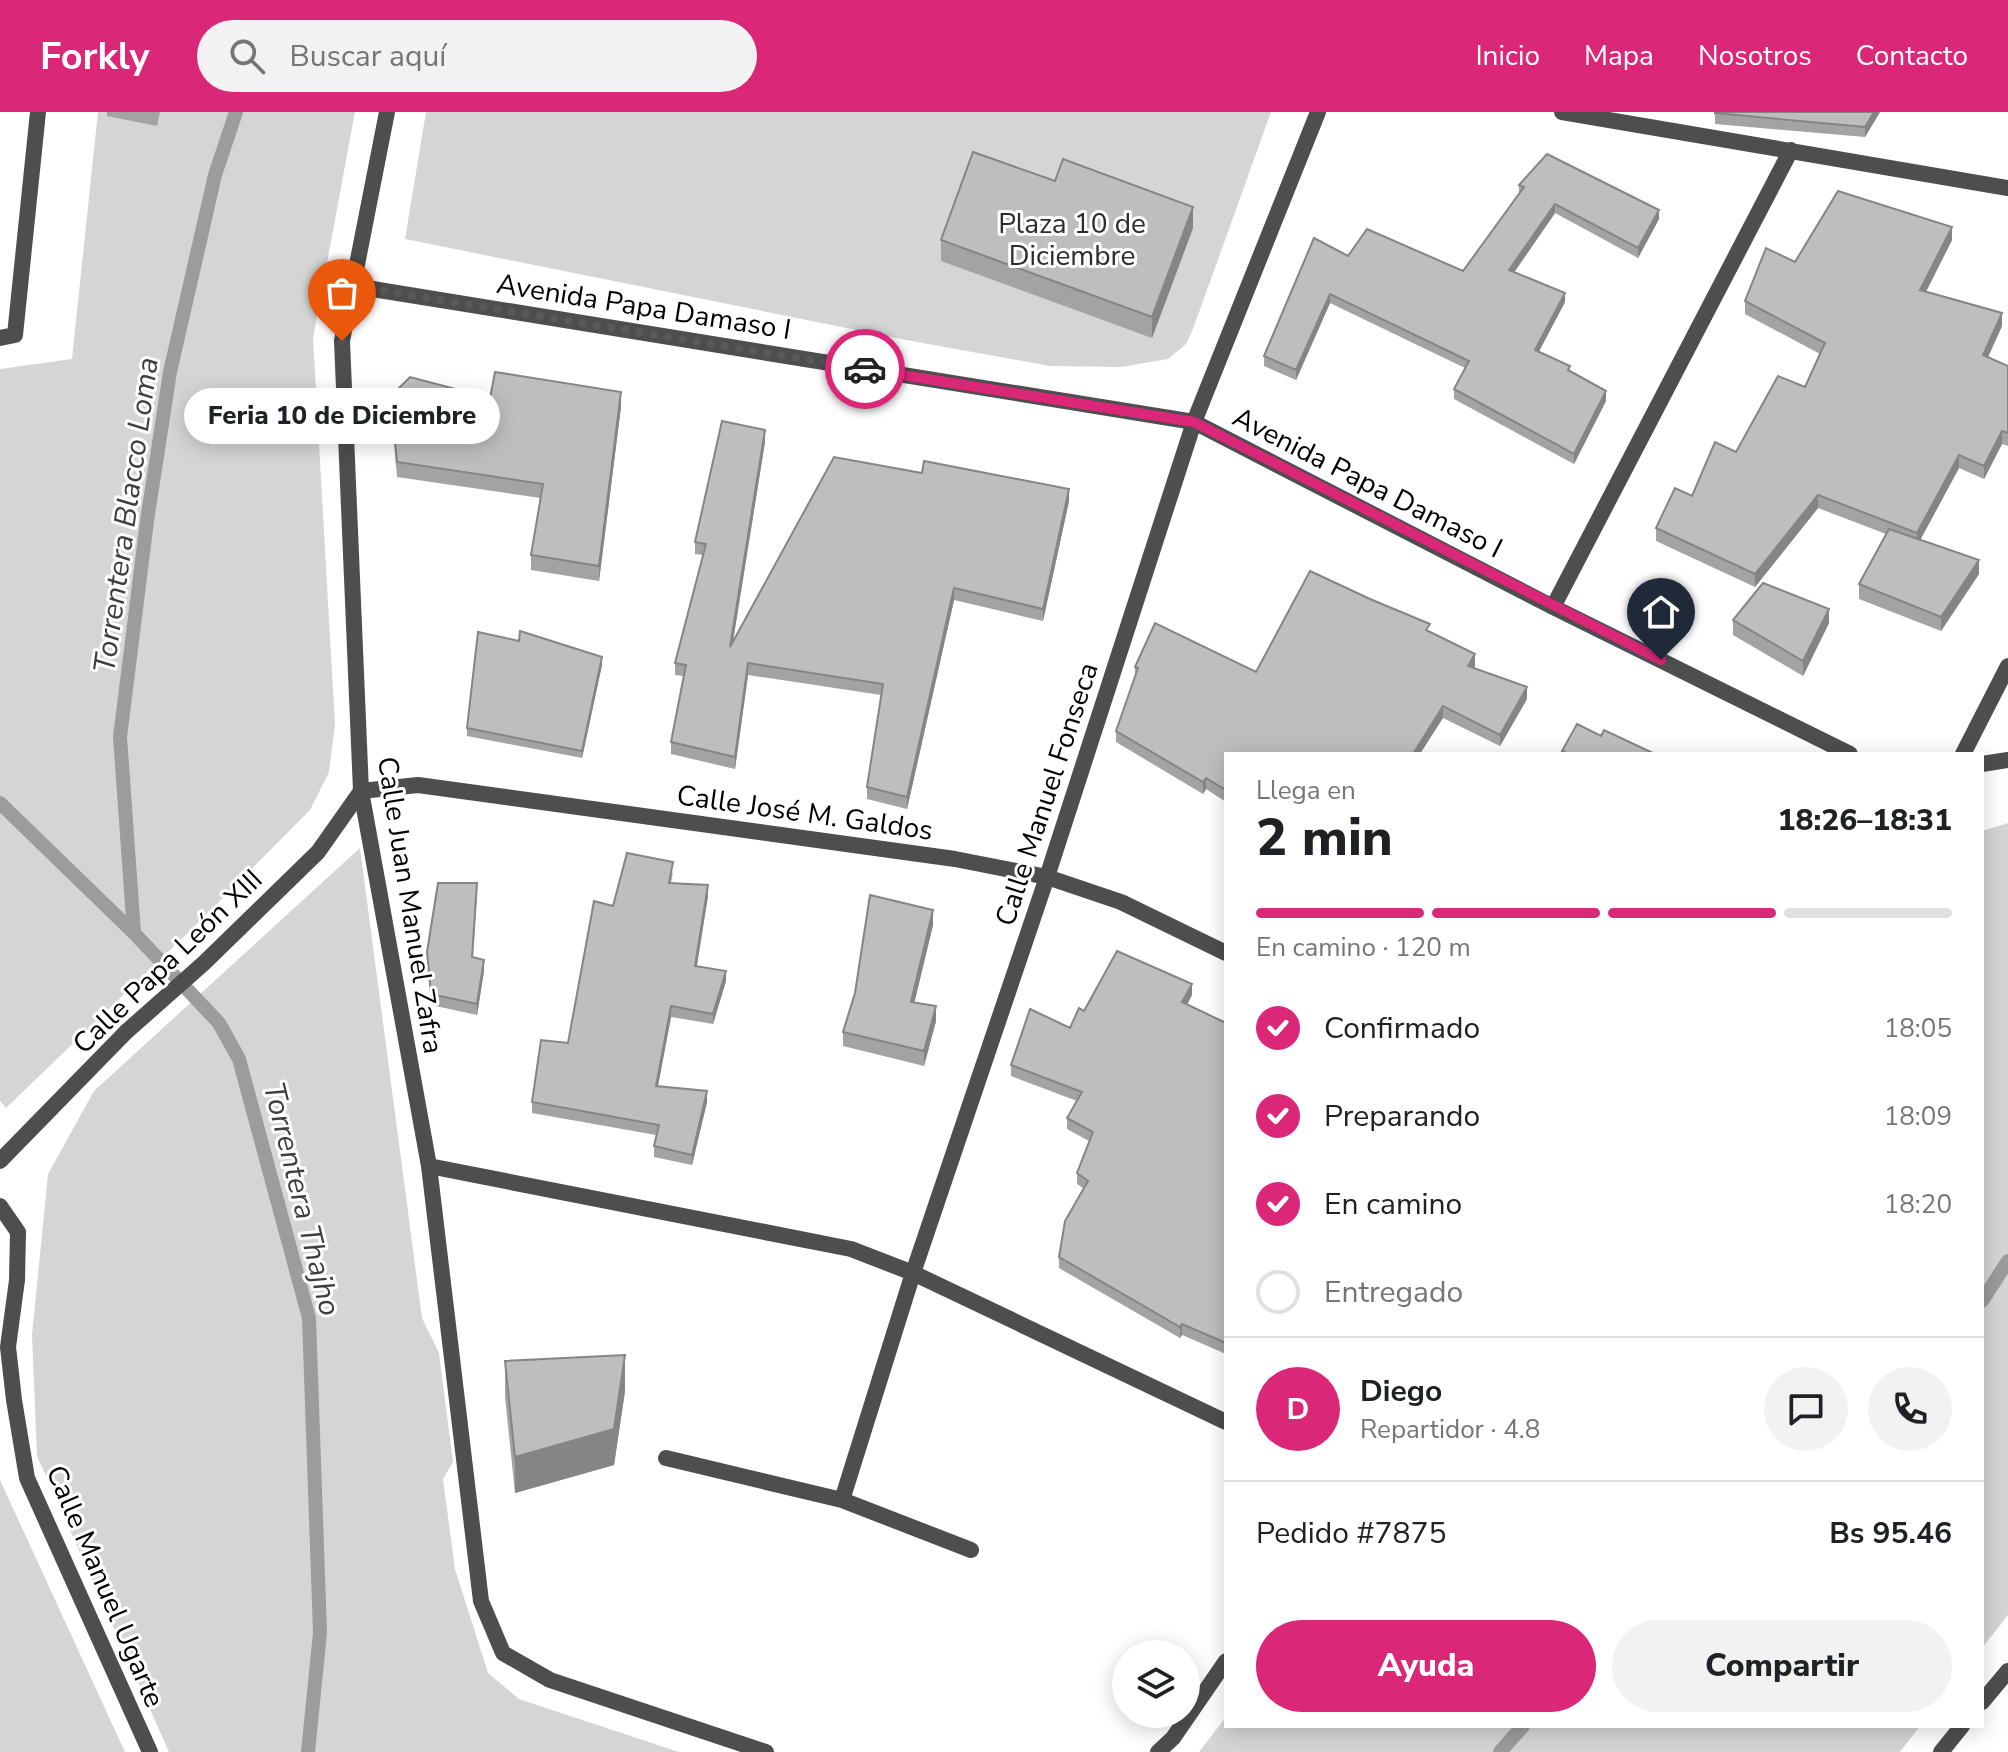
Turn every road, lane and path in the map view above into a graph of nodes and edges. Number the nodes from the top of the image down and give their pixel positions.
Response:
1 (38, 112) edge
2 (387, 112) edge
3 (1318, 112) edge
4 (1562, 112) edge
5 (1791, 150) junction
6 (2008, 188) edge
7 (354, 286) junction
8 (8, 336) edge
9 (1194, 422) junction
10 (1553, 607) junction
11 (2008, 666) edge
12 (1846, 752) edge
13 (1964, 752) edge
14 (2008, 760) edge
15 (1984, 764) edge
16 (361, 791) junction
17 (1047, 877) junction
18 (1224, 952) edge
19 (2, 1157) edge
20 (429, 1166) junction
21 (0, 1206) edge
22 (913, 1273) junction
23 (1224, 1421) edge
24 (666, 1458) dead end
25 (842, 1500) junction
26 (971, 1550) dead end
27 (1224, 1664) edge
28 (2008, 1671) edge
29 (1984, 1700) edge
30 (1960, 1728) edge
31 (150, 1752) edge
32 (766, 1752) edge
33 (1158, 1752) edge
34 (1941, 1752) edge

1 - 8 street
2 - 7 street, Calle Juan Manuel Zafra
3 - 9 street, Calle Manuel Fonseca
4 - 5 street
5 - 6 street
5 - 10 street
7 - 9 street, Avenida Papa Damaso I
7 - 16 street, Calle Juan Manuel Zafra
9 - 10 street, Avenida Papa Damaso I
9 - 17 street, Calle Manuel Fonseca
10 - 12 street, Avenida Papa Damaso I
11 - 13 street
14 - 15 street
16 - 17 street, Calle José M. Galdos
16 - 19 street, Calle Papa León XIII
16 - 20 street, Calle Juan Manuel Zafra
17 - 18 street, Calle José M. Galdos
17 - 22 street, Calle Manuel Fonseca
20 - 22 street
20 - 32 street, Calle Juan Manuel Zafra
21 - 31 street, Calle Manuel Ugarte
22 - 23 street
22 - 25 street, Calle Manuel Fonseca
24 - 25 street
25 - 26 street
27 - 33 street
28 - 29 street
30 - 34 street

